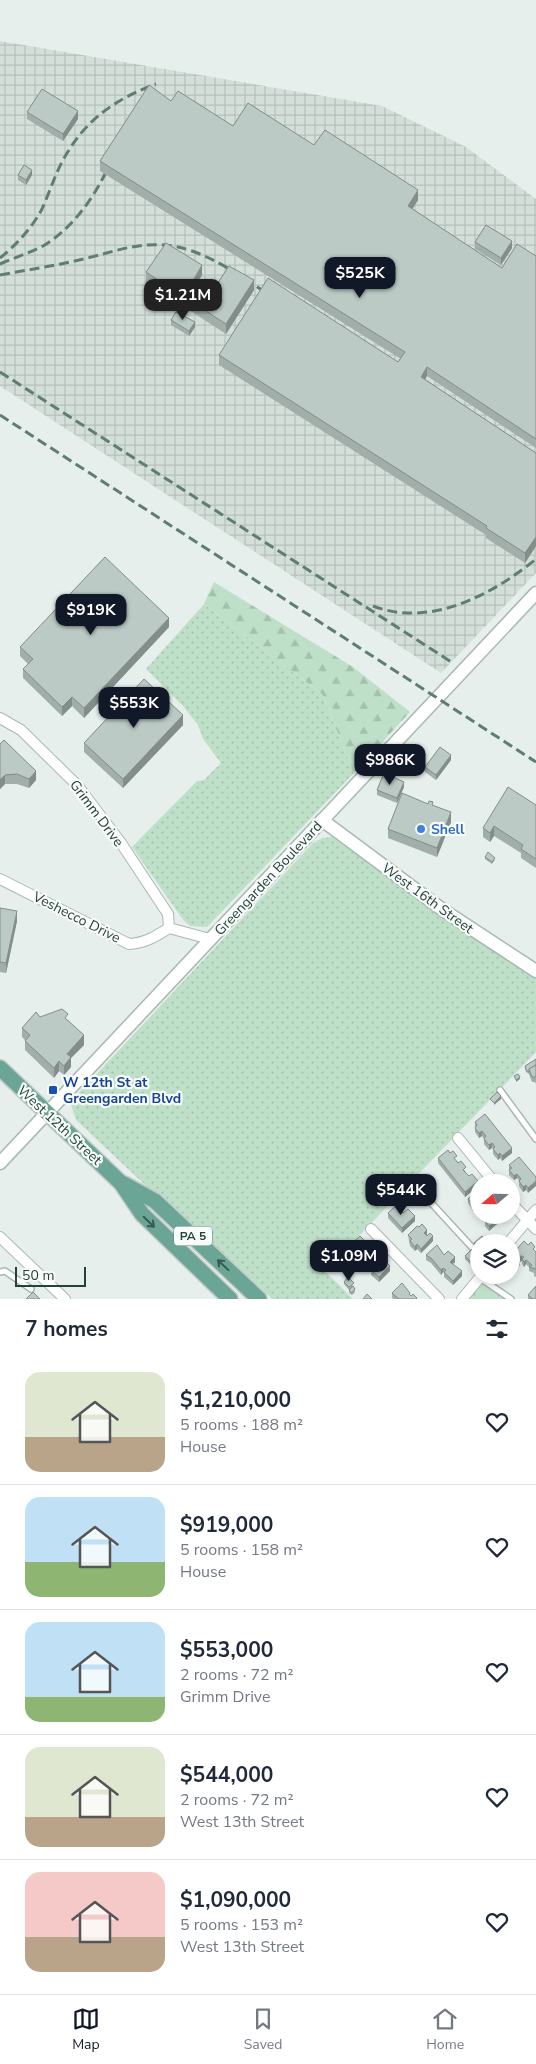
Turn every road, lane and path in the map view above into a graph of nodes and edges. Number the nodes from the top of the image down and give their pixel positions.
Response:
1 (536, 593) edge
2 (0, 718) edge
3 (322, 820) junction
4 (0, 879) edge
5 (169, 928) junction
6 (210, 939) junction
7 (536, 971) edge
8 (0, 1068) edge
9 (500, 1090) dead end
10 (47, 1113) junction
11 (458, 1138) dead end
12 (536, 1139) edge
13 (0, 1163) edge
14 (487, 1174) edge
15 (120, 1182) junction
16 (413, 1183) dead end
17 (536, 1210) edge
18 (520, 1213) edge
19 (527, 1220) junction
20 (371, 1229) dead end
21 (536, 1229) edge
22 (516, 1234) edge
23 (0, 1237) edge
24 (470, 1245) edge
25 (0, 1272) edge
26 (474, 1284) edge
27 (491, 1284) edge
28 (31, 1289) dead end
29 (65, 1299) edge
30 (230, 1299) edge
31 (259, 1299) edge
32 (439, 1299) edge
33 (462, 1299) edge
34 (511, 1299) edge

1 - 3 street, Greengarden Boulevard
2 - 5 street, Grimm Drive
3 - 6 street, Greengarden Boulevard
3 - 7 street, West 16th Street
4 - 5 street, Veshecco Drive
5 - 6 street
6 - 10 street, Greengarden Boulevard
8 - 10 main road, West 12th Street / PA 5
9 - 12 lane
10 - 13 street, Greengarden Boulevard
10 - 15 main road, West 12th Street / PA 5
11 - 14 street
15 -> 30 main road, West 12th Street / PA 5
31 -> 15 main road, West 12th Street / PA 5
16 - 24 lane
17 - 19 street
18 - 19 street
19 - 21 street
19 - 22 street
20 - 32 street
23 - 29 street
25 - 28 lane
26 - 33 street
27 - 34 lane

